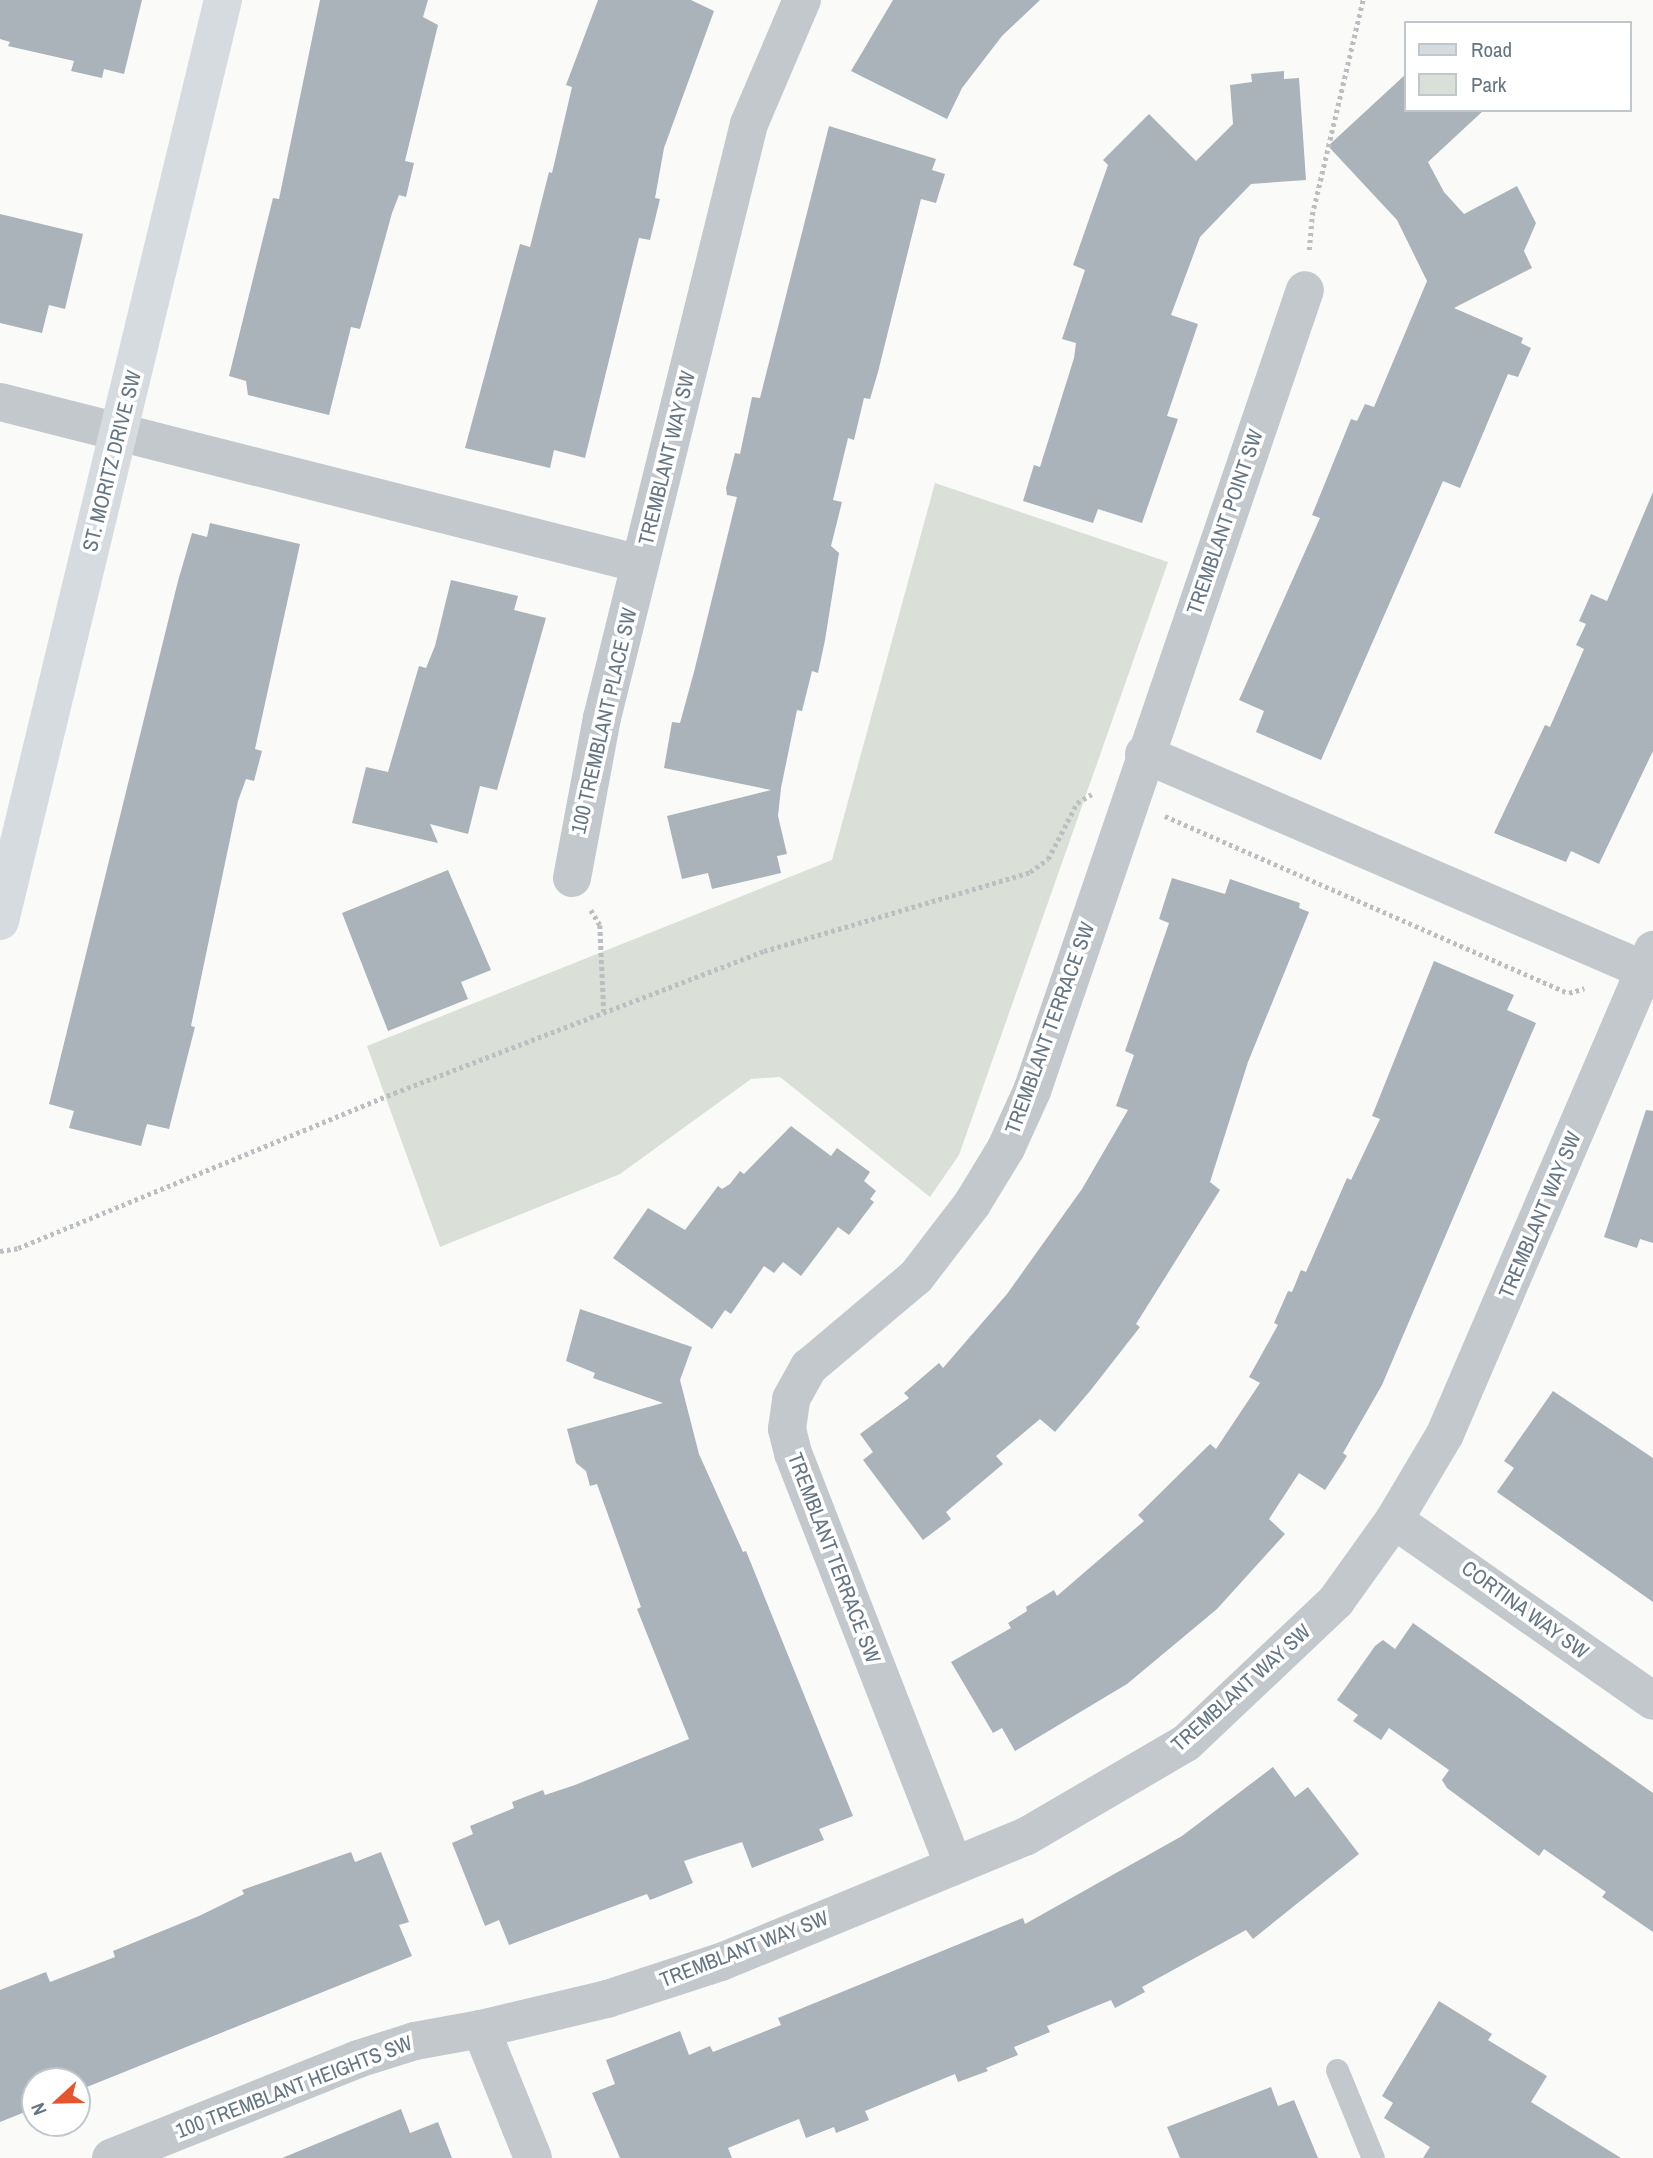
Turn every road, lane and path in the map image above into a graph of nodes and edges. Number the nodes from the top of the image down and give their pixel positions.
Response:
1 (223, 0) edge
2 (802, 0) edge
3 (1363, 0) edge
4 (1305, 289) joint
5 (0, 402) edge
6 (119, 431) junction
7 (640, 564) junction
8 (1144, 754) junction
9 (1130, 796) junction
10 (572, 878) joint
11 (0, 921) edge
12 (1651, 968) edge
13 (604, 1012) junction
14 (0, 1251) edge
15 (1394, 1520) junction
16 (1653, 1701) edge
17 (954, 1866) junction
18 (481, 2029) junction
19 (1336, 2070) dead end
20 (111, 2158) edge
21 (533, 2158) edge
22 (1373, 2158) edge

1 - 6 street, ST. MORITZ DRIVE SW
2 - 7 street, TREMBLANT WAY SW
3 - 4 path
4 - 8 street, TREMBLANT POINT SW
5 - 6 street, TREMBLANT WAY SW
6 - 7 street, TREMBLANT WAY SW
6 - 11 street, ST. MORITZ DRIVE SW
7 - 10 street, 100 TREMBLANT PLACE SW
8 - 9 street, TREMBLANT TERRACE SW
8 - 12 street
9 - 12 path
9 - 13 path
9 - 17 street, TREMBLANT TERRACE SW
10 - 13 path
12 - 15 street, TREMBLANT WAY SW
13 - 14 path
15 - 16 street, CORTINA WAY SW
15 - 17 street, TREMBLANT WAY SW
17 - 18 street, TREMBLANT WAY SW
18 - 20 street, 100 TREMBLANT HEIGHTS SW
18 - 21 street
19 - 22 lane

